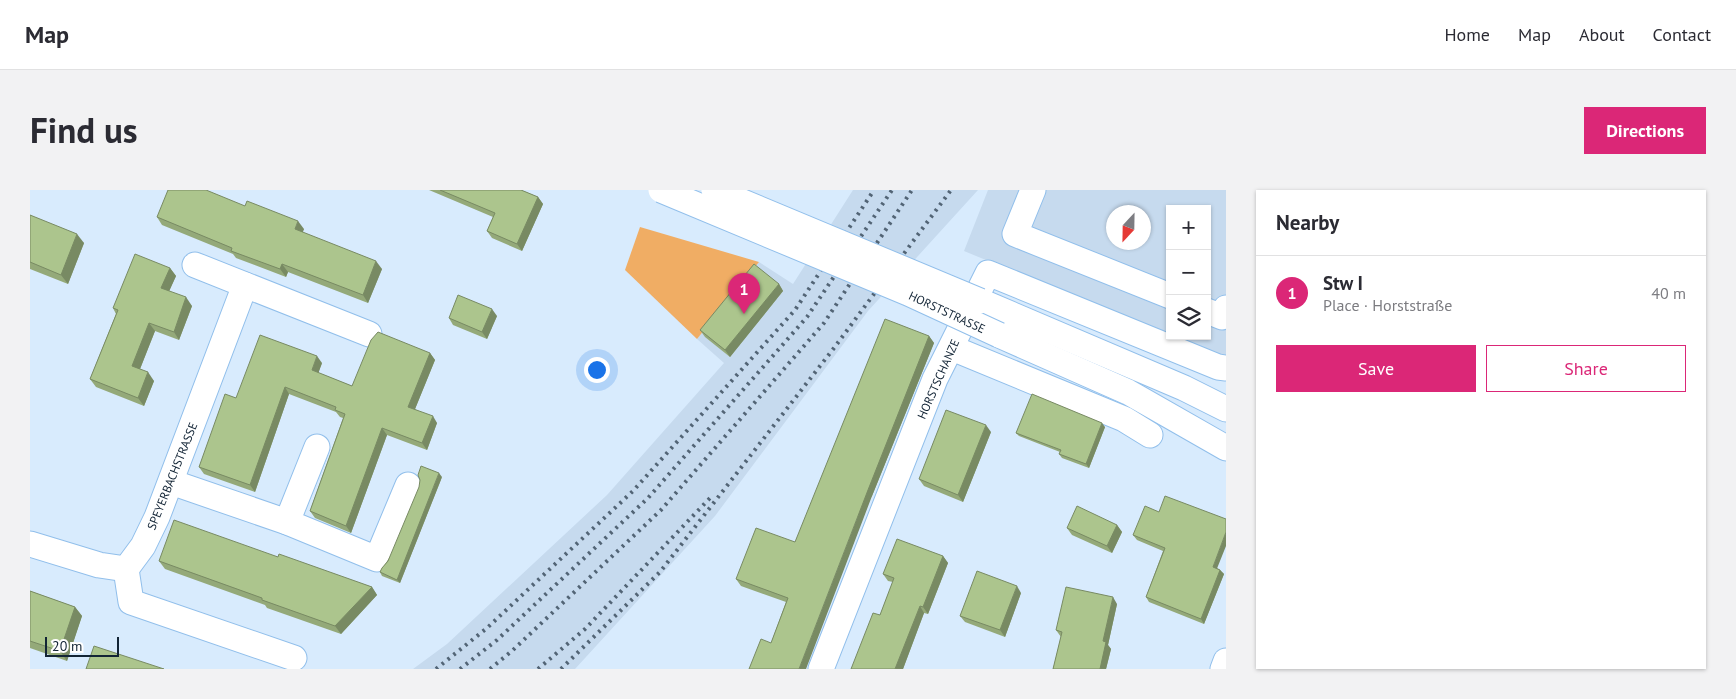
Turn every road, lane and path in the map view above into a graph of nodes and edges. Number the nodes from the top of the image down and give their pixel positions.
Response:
1 (661, 190) edge
2 (714, 190) edge
3 (1033, 190) edge
4 (195, 266) dead end
5 (245, 285) junction
6 (1168, 295) edge
7 (369, 334) dead end
8 (952, 348) junction
9 (1226, 368) edge
10 (1224, 407) edge
11 (1150, 435) dead end
12 (317, 446) dead end
13 (1226, 448) edge
14 (172, 482) junction
15 (408, 485) dead end
16 (286, 522) junction
17 (30, 544) edge
18 (126, 569) junction
19 (294, 658) dead end
20 (1226, 661) edge
21 (821, 669) edge
22 (1223, 669) edge

1 - 13 street, HORSTSTRASSE, bridge
2 - 10 street, HORSTSTRASSE, bridge
3 - 6 street
4 - 5 street
5 - 7 street
5 - 14 street, SPEYERBACHSTRASSE
8 - 9 street, HORSTSCHANZE
8 - 11 street
8 - 21 street, HORSTSCHANZE
12 - 16 street
14 - 16 street
14 - 18 street, SPEYERBACHSTRASSE
15 - 16 street
17 - 18 street
18 - 19 street
20 - 22 street

